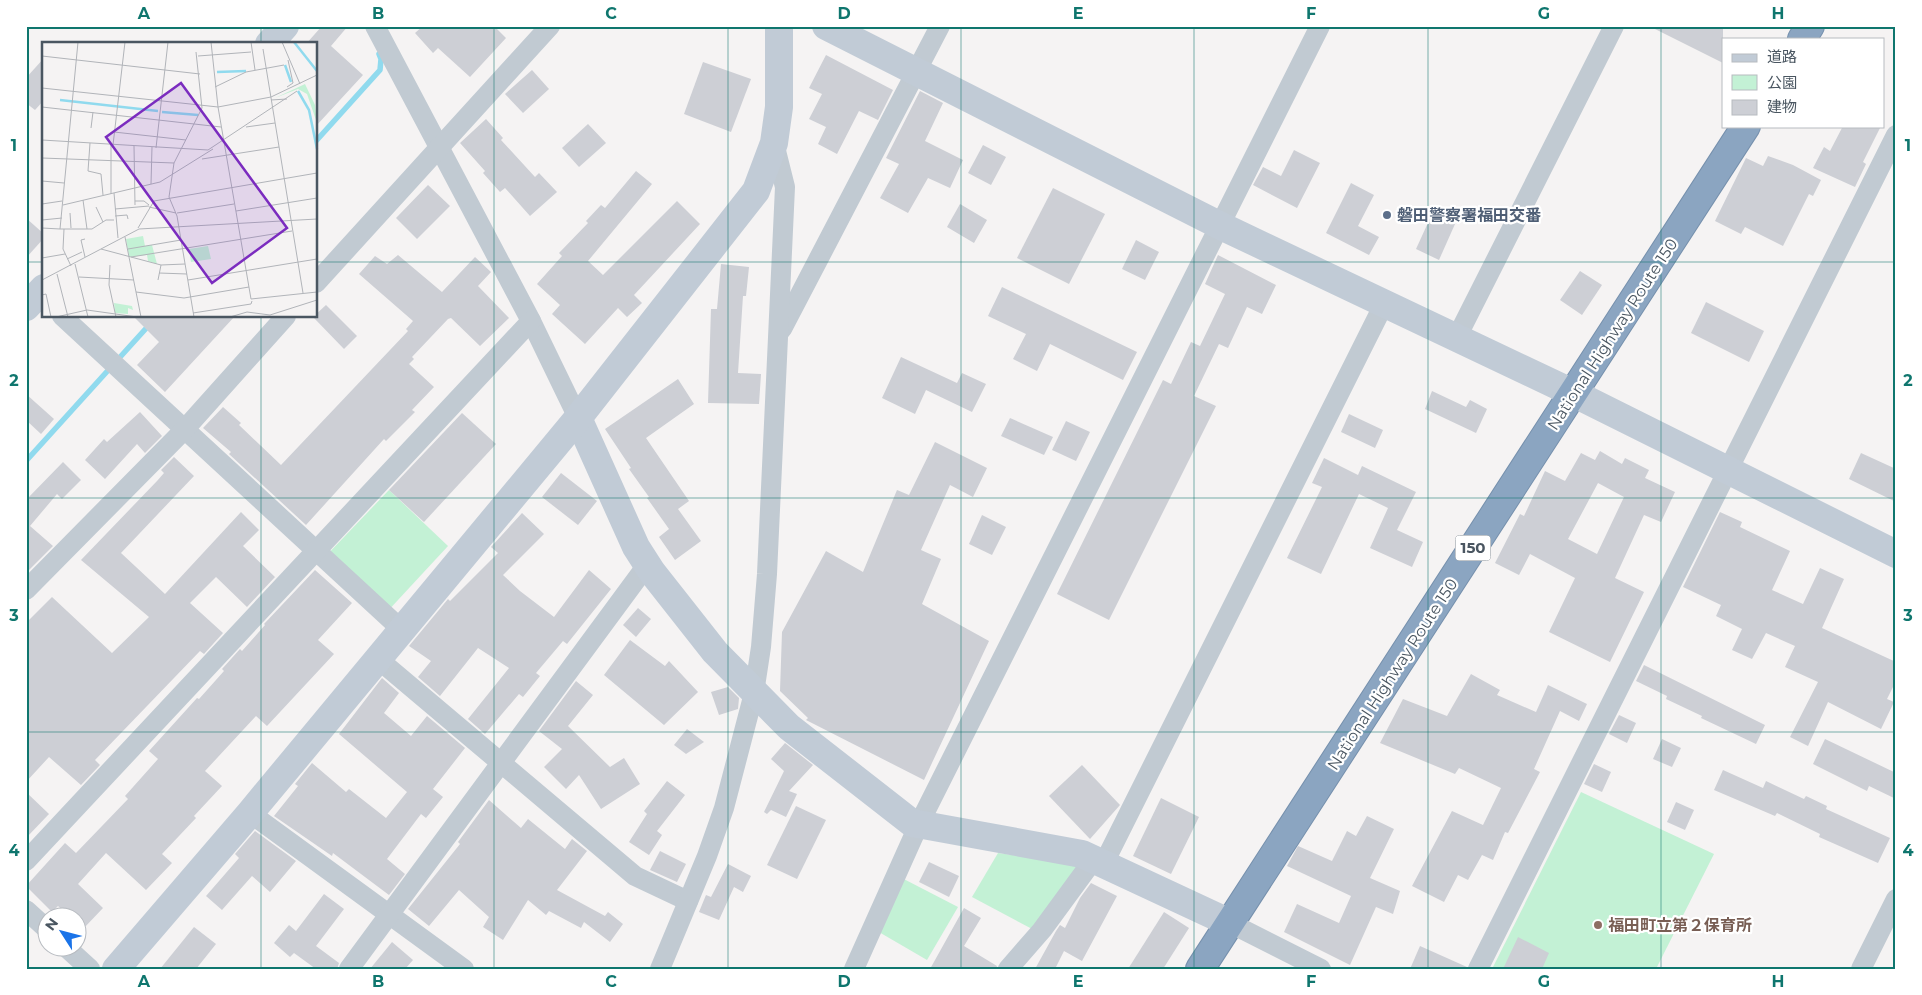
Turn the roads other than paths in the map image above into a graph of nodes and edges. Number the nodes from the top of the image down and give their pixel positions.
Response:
1 (285, 26) edge
2 (375, 26) edge
3 (550, 26) edge
4 (779, 26) edge
5 (826, 26) edge
6 (940, 26) edge
7 (1320, 26) edge
8 (1614, 26) edge
9 (1810, 26) edge
10 (1803, 38) edge
11 (271, 42) edge
12 (917, 72) junction
13 (1745, 128) edge
14 (1896, 135) edge
15 (774, 143) junction
16 (438, 149) junction
17 (1221, 226) junction
18 (318, 281) edge
19 (1385, 302) junction
20 (64, 318) edge
21 (284, 318) edge
22 (531, 321) junction
23 (779, 335) junction
24 (1457, 337) junction
25 (1573, 393) junction
26 (578, 418) junction
27 (184, 430) junction
28 (1728, 470) junction
29 (317, 551) junction
30 (1896, 554) edge
31 (647, 566) junction
32 (26, 590) edge
33 (402, 630) junction
34 (378, 659) junction
35 (754, 694) junction
36 (501, 764) junction
37 (250, 813) junction
38 (918, 824) junction
39 (26, 861) edge
40 (1099, 861) junction
41 (1896, 899) edge
42 (688, 901) junction
43 (26, 910) edge
44 (390, 915) junction
45 (38, 921) edge
46 (1230, 923) junction
47 (78, 958) edge
48 (90, 969) edge
49 (116, 969) edge
50 (349, 969) edge
51 (464, 969) edge
52 (660, 969) edge
53 (854, 969) edge
54 (1008, 969) edge
55 (1200, 969) edge
56 (1322, 969) edge
57 (1478, 969) edge
58 (1861, 969) edge

1 - 11 street
2 - 16 street
3 - 16 street
4 - 15 street
5 - 12 street
6 - 12 street
7 - 17 street
8 - 24 street
9 - 10 highway
12 - 17 street
12 - 23 street
13 - 25 highway, National Highway Route 150 / 150
14 - 28 street
15 - 23 street
15 - 26 street
16 - 18 street
16 - 22 street
17 - 19 street
17 - 38 street
19 - 24 street
19 - 40 street
20 - 27 street
21 - 27 street
22 - 26 street
22 - 29 street
23 - 35 street
24 - 25 street
25 - 28 street
25 - 46 highway, National Highway Route 150 / 150
26 - 31 street
26 - 33 street
27 - 29 street
27 - 32 street
28 - 30 street
28 - 57 street
29 - 33 street
29 - 39 street
31 - 35 street
31 - 36 street
33 - 34 street
34 - 36 street
34 - 37 street
35 - 38 street
35 - 42 street
36 - 42 street
36 - 44 street
37 - 44 street
37 - 49 street
38 - 40 street
38 - 53 street
40 - 46 street
40 - 54 street
41 - 58 street
42 - 52 street
43 - 45 street
44 - 50 street
44 - 51 street
46 - 55 highway, National Highway Route 150 / 150
46 - 56 street
47 - 48 street

